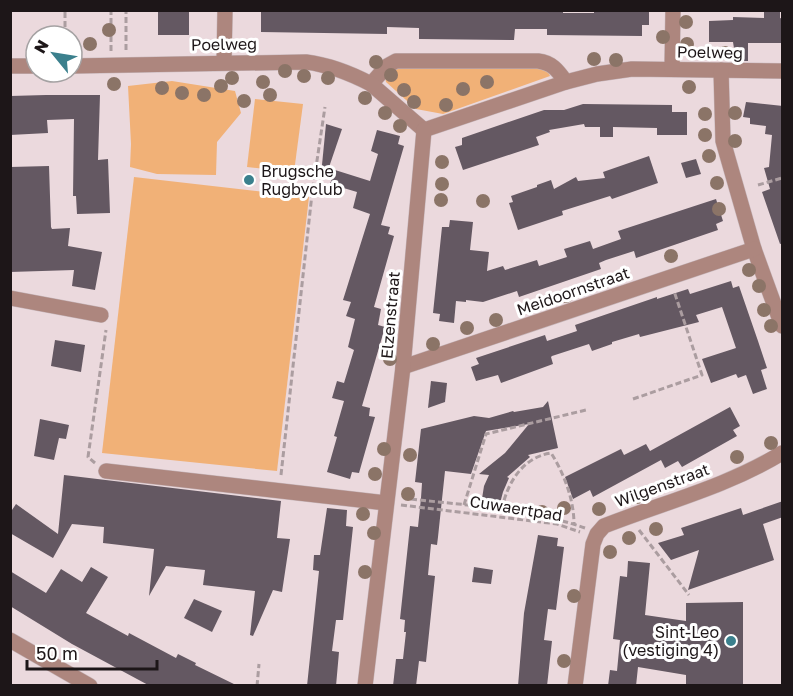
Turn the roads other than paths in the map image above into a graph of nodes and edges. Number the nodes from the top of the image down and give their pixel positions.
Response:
1 (225, 10) edge
2 (673, 10) edge
3 (224, 62) junction
4 (84, 65) edge
5 (672, 69) junction
6 (721, 70) junction
7 (783, 71) edge
8 (566, 82) junction
9 (371, 84) junction
10 (424, 130) junction
11 (754, 249) junction
12 (10, 298) edge
13 (101, 315) road end
14 (783, 326) edge
15 (403, 367) junction
16 (783, 453) edge
17 (106, 471) road end
18 (386, 503) junction
19 (10, 640) edge
20 (90, 686) edge
21 (365, 686) edge
22 (575, 686) edge

1 - 3 street
2 - 5 street
3 - 4 street, Poelweg
3 - 9 street, Poelweg
5 - 6 street, Poelweg
5 - 8 street, Poelweg
6 - 7 street, Poelweg
6 - 11 street
8 - 9 street
8 - 10 street, Poelweg
9 - 10 street, Poelweg
10 - 15 street, Elzenstraat
11 - 14 street
11 - 15 street, Meidoornstraat
12 - 13 street
15 - 18 street, Elzenstraat
16 - 22 street, Wilgenstraat
17 - 18 street
18 - 21 street, Elzenstraat
19 - 20 street

